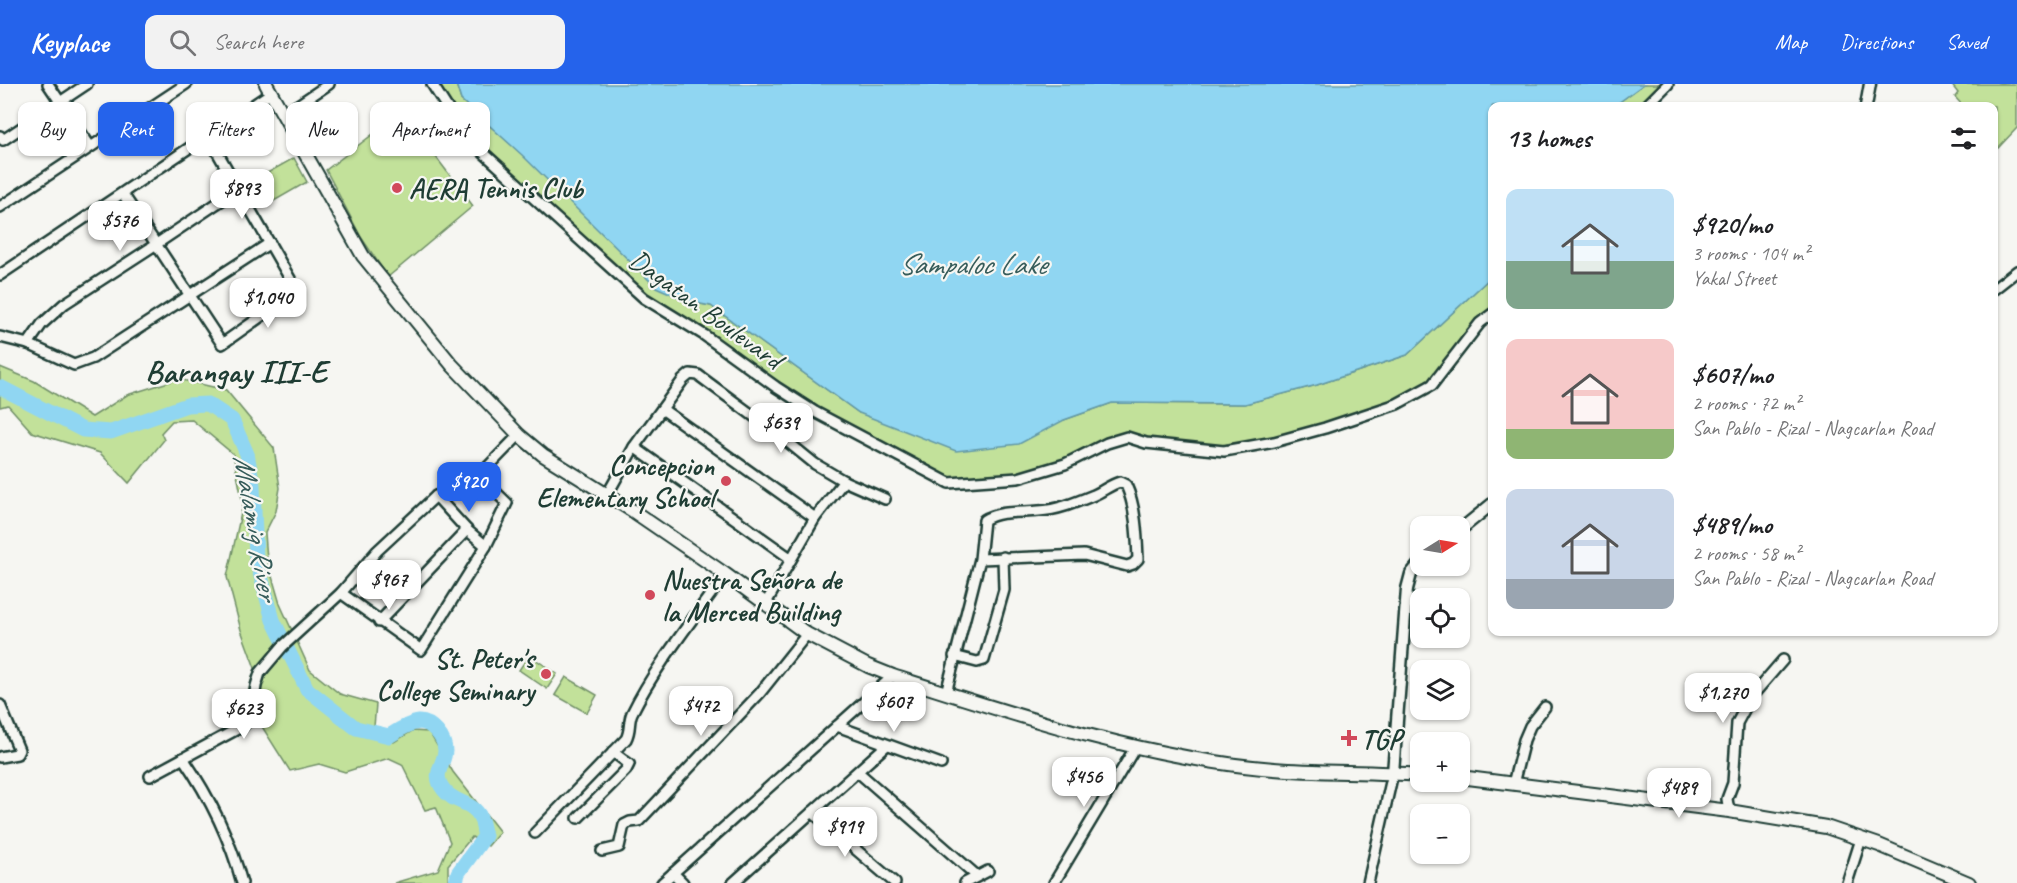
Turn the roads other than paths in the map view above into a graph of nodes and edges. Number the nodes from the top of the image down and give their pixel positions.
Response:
1 (48, 84) edge
2 (87, 84) edge
3 (186, 84) edge
4 (329, 84) edge
5 (432, 84) edge
6 (1668, 84) edge
7 (1870, 84) edge
8 (268, 89) edge
9 (60, 102) joint
10 (251, 102) edge
11 (1650, 102) edge
12 (1867, 102) edge
13 (283, 116) junction
14 (18, 130) edge
15 (0, 136) edge
16 (86, 140) edge
17 (90, 146) junction
18 (186, 151) edge
19 (220, 156) edge
20 (240, 188) junction
21 (123, 194) junction
22 (0, 207) edge
23 (270, 243) junction
24 (155, 245) junction
25 (2017, 271) edge
26 (0, 275) edge
27 (1998, 287) edge
28 (188, 294) junction
29 (1488, 317) edge
30 (0, 338) edge
31 (28, 344) junction
32 (663, 409) junction
33 (519, 435) junction
34 (634, 447) junction
35 (480, 476) junction
36 (844, 481) junction
37 (607, 495) junction
38 (436, 496) junction
39 (885, 499) dead end
40 (1488, 507) edge
41 (814, 518) junction
42 (1470, 522) edge
43 (467, 530) junction
44 (486, 546) junction
45 (1002, 557) junction
46 (790, 558) junction
47 (980, 559) junction
48 (725, 574) junction
49 (1410, 576) edge
50 (342, 593) junction
51 (766, 603) junction
52 (380, 622) junction
53 (807, 634) junction
54 (954, 656) junction
55 (1783, 660) dead end
56 (894, 676) junction
57 (946, 693) junction
58 (1545, 707) dead end
59 (1, 710) edge
60 (837, 726) junction
61 (887, 745) junction
62 (1136, 746) junction
63 (613, 752) junction
64 (0, 757) edge
65 (183, 758) junction
66 (941, 764) dead end
67 (858, 772) junction
68 (1393, 773) junction
69 (1410, 774) edge
70 (150, 776) dead end
71 (1470, 778) edge
72 (1513, 784) junction
73 (1728, 811) junction
74 (812, 812) junction
75 (578, 818) dead end
76 (535, 833) dead end
77 (1861, 839) junction
78 (602, 851) dead end
79 (988, 871) dead end
80 (673, 873) junction
81 (977, 876) junction
82 (242, 883) edge
83 (662, 883) edge
84 (683, 883) edge
85 (733, 883) edge
86 (895, 883) edge
87 (965, 883) edge
88 (1054, 883) edge
89 (1368, 883) edge
90 (1847, 883) edge
91 (1970, 883) edge

1 - 9 street
2 - 9 street
3 - 17 street
4 - 13 street
5 - 29 street, Dagatan Boulevard
6 - 11 street
7 - 12 street
8 - 10 street
8 - 13 main road
13 - 33 main road
14 - 15 street
16 - 17 street
17 - 22 street
18 - 21 street
19 - 20 street
20 - 23 street
20 - 24 street
21 - 24 street
21 - 26 street
23 - 28 street
23 - 28 street
24 - 28 street
24 - 31 street
25 - 27 street
28 - 31 street
30 - 31 street
32 - 34 street
32 - 36 street
32 - 41 street
33 - 35 street
33 - 37 main road
34 - 37 street
34 - 46 street
35 - 38 street
35 - 44 street
36 - 39 street
36 - 41 street
37 - 48 main road
38 - 43 street
38 - 50 street
40 - 42 street
41 - 46 street
43 - 44 street
43 - 52 street
44 - 52 street
45 - 47 street
45 - 47 street
45 - 54 street
46 - 51 street
47 - 54 street
48 - 51 main road
48 - 63 street
49 - 68 street
50 - 52 street
50 - 65 street
51 - 53 main road
53 - 56 main road
53 - 78 street
54 - 57 street
55 - 73 street
56 - 57 main road
56 - 60 street
57 - 62 main road
58 - 72 street
59 - 64 street
60 - 61 street
60 - 80 street
61 - 66 street
61 - 67 street
62 - 68 main road
62 - 88 street
63 - 75 street
63 - 76 street
65 - 70 street
65 - 82 street
67 - 74 street
67 - 81 street
68 - 69 main road
68 - 89 street
71 - 72 main road
72 - 73 main road
73 - 77 main road
74 - 85 street
74 - 86 street
77 - 90 street
77 - 91 main road
79 - 81 street
80 - 83 street
80 - 84 street
81 - 87 street

